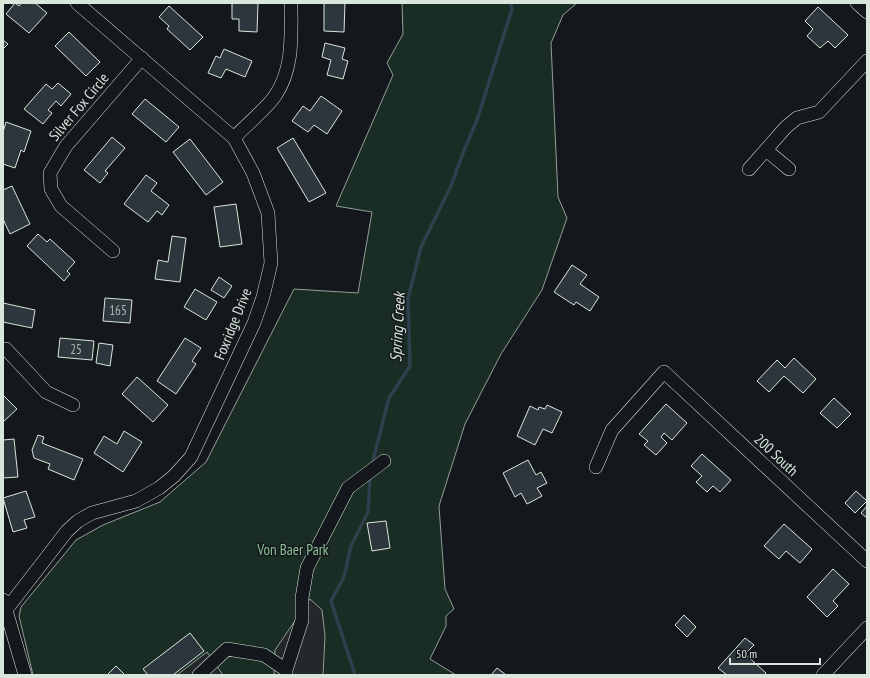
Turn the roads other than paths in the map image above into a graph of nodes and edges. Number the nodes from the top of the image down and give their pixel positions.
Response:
1 (77, 3) edge
2 (291, 3) edge
3 (857, 3) edge
4 (867, 12) edge
5 (142, 58) junction
6 (867, 61) edge
7 (234, 138) junction
8 (766, 150) junction
9 (749, 169) dead end
10 (789, 169) dead end
11 (113, 250) dead end
12 (3, 349) edge
13 (73, 405) dead end
14 (384, 461) dead end
15 (596, 467) dead end
16 (867, 561) edge
17 (5, 605) edge
18 (867, 628) edge
19 (286, 673) edge
20 (25, 675) edge
21 (199, 675) edge
22 (823, 675) edge

1 - 5 street, Foxridge Drive
2 - 7 street
3 - 4 street
5 - 7 street, Foxridge Drive
5 - 11 street, Silver Fox Circle
6 - 8 street
7 - 17 street, Foxridge Drive
8 - 9 street
8 - 10 street
12 - 13 street
14 - 19 street
15 - 16 street, 200 South
17 - 20 street
18 - 22 street
19 - 21 street

